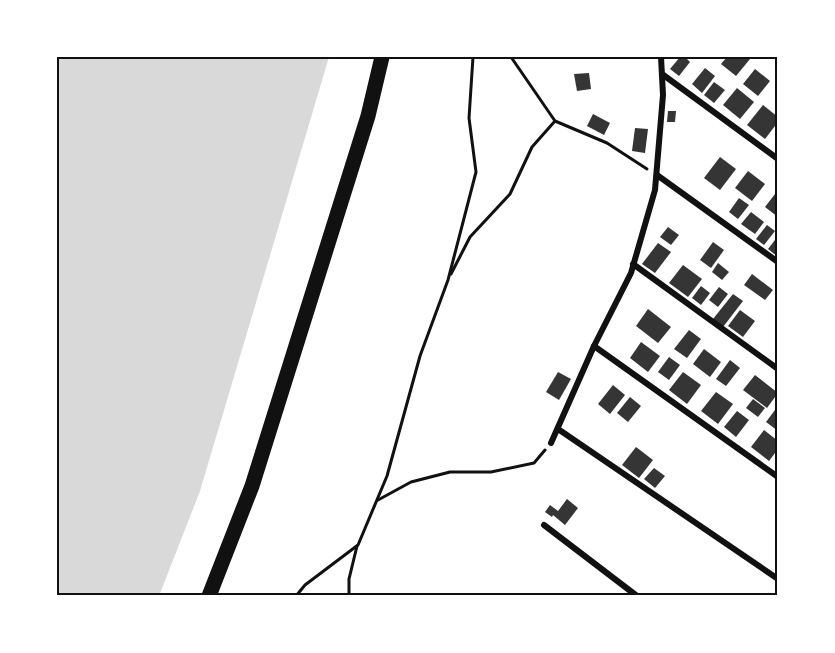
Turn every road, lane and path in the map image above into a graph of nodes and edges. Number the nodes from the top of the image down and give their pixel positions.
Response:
1 (382, 57) edge
2 (473, 57) edge
3 (511, 57) edge
4 (661, 57) edge
5 (662, 74) junction
6 (555, 121) junction
7 (777, 157) edge
8 (657, 175) junction
9 (778, 262) edge
10 (633, 264) junction
11 (448, 280) junction
12 (594, 345) junction
13 (778, 369) edge
14 (558, 429) junction
15 (551, 443) joint
16 (778, 477) edge
17 (377, 501) junction
18 (544, 525) dead end
19 (358, 545) junction
20 (778, 579) edge
21 (209, 596) edge
22 (296, 596) edge
23 (350, 596) edge
24 (637, 596) edge

1 - 21 main road
2 - 11 path
3 - 6 path
4 - 5 street
5 - 7 street
5 - 8 street
6 - 8 path
6 - 11 path
8 - 9 street
8 - 10 street
10 - 12 street
10 - 13 street
11 - 17 path
12 - 14 street
12 - 16 street
14 - 15 street
14 - 20 street
15 - 17 path
17 - 19 path
18 - 24 street
19 - 22 path
19 - 23 path

